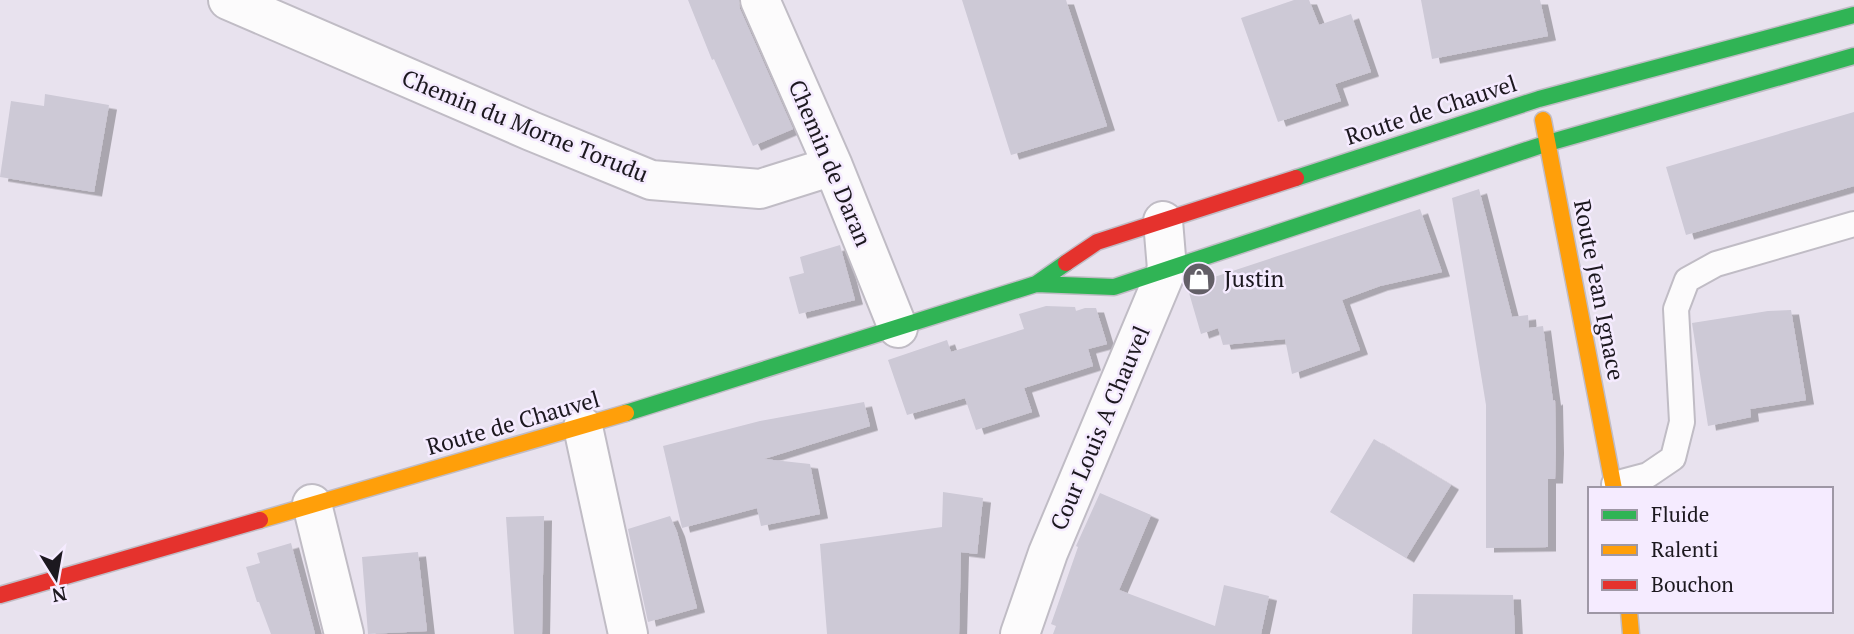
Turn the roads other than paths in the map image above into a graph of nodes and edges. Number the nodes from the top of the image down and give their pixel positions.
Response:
1 (228, 0) edge
2 (760, 0) edge
3 (1854, 15) edge
4 (1854, 56) edge
5 (1539, 99) junction
6 (1548, 143) junction
7 (833, 166) junction
8 (1163, 221) junction
9 (1854, 224) edge
10 (1167, 269) junction
11 (1036, 284) junction
12 (898, 328) junction
13 (583, 427) junction
14 (1614, 487) edge
15 (312, 504) junction
16 (0, 595) edge
17 (1629, 613) edge
18 (344, 634) edge
19 (628, 634) edge
20 (1020, 634) edge
21 (1631, 634) edge

1 - 7 street, Chemin du Morne Torudu
2 - 7 street, Chemin de Daran
3 - 5 main road, Route de Chauvel
4 - 6 main road, Route de Chauvel
5 - 6 main road, Route Jean Ignace
5 - 8 main road, Route de Chauvel
6 - 10 main road, Route de Chauvel
6 - 14 main road, Route Jean Ignace
7 - 12 street, Chemin de Daran
8 - 10 street, Cour Louis A Chauvel
8 - 11 main road, Route de Chauvel
9 - 14 lane
10 - 11 main road, Route de Chauvel
10 - 20 street, Cour Louis A Chauvel
11 - 12 main road, Route de Chauvel
12 - 13 main road, Route de Chauvel
13 - 15 main road, Route de Chauvel
13 - 19 street
15 - 16 main road, Route de Chauvel
15 - 18 street
17 - 21 main road

